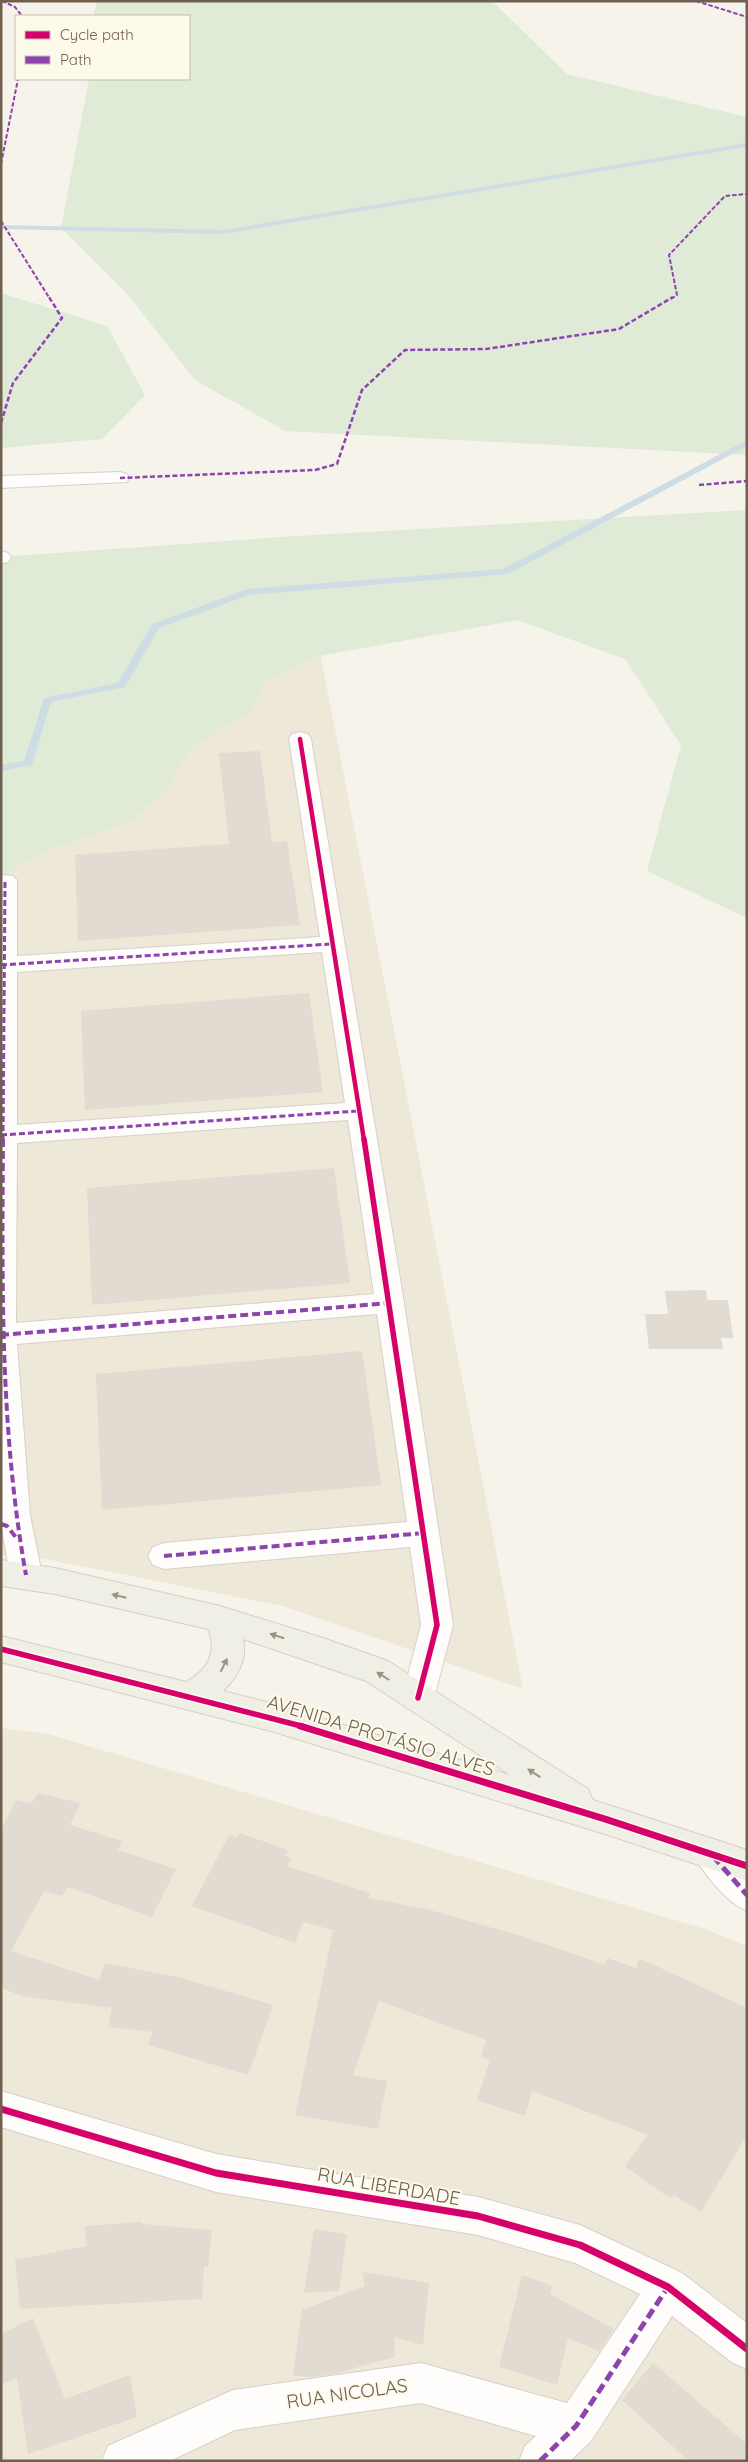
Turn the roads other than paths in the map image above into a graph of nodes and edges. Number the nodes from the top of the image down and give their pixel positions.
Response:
1 (120, 478) dead end
2 (1, 482) edge
3 (300, 739) dead end
4 (5, 881) dead end
5 (331, 944) junction
6 (3, 964) edge
7 (358, 1111) junction
8 (3, 1135) edge
9 (390, 1303) junction
10 (2, 1334) edge
11 (10, 1532) edge
12 (424, 1533) junction
13 (164, 1556) dead end
14 (14, 1574) edge
15 (220, 1619) junction
16 (1, 1649) edge
17 (189, 1696) junction
18 (418, 1698) junction
19 (605, 1819) junction
20 (710, 1853) junction
21 (747, 1866) edge
22 (747, 1895) edge
23 (1, 2109) edge
24 (668, 2287) junction
25 (747, 2349) edge
26 (576, 2426) junction
27 (123, 2461) edge
28 (540, 2461) edge

1 - 2 street
3 - 5 street
4 - 6 street
5 - 6 street
5 - 7 street
6 - 8 street
7 - 8 street
7 - 9 street
8 - 10 street
9 - 10 street
9 - 12 street
10 - 11 street
11 - 14 street
12 - 13 street
12 - 18 street
15 -> 14 main road, AVENIDA PROTÁSIO ALVES
17 -> 15 main road
18 -> 15 main road, AVENIDA PROTÁSIO ALVES
16 - 17 main road, AVENIDA PROTÁSIO ALVES
17 - 19 main road, AVENIDA PROTÁSIO ALVES
19 -> 18 main road, AVENIDA PROTÁSIO ALVES
19 - 20 main road, AVENIDA PROTÁSIO ALVES
20 - 21 main road, AVENIDA PROTÁSIO ALVES
20 - 22 street
23 - 24 street, RUA LIBERDADE
24 - 25 street, RUA LIBERDADE
24 - 26 street
26 - 27 street, RUA NICOLAS
26 - 28 street

